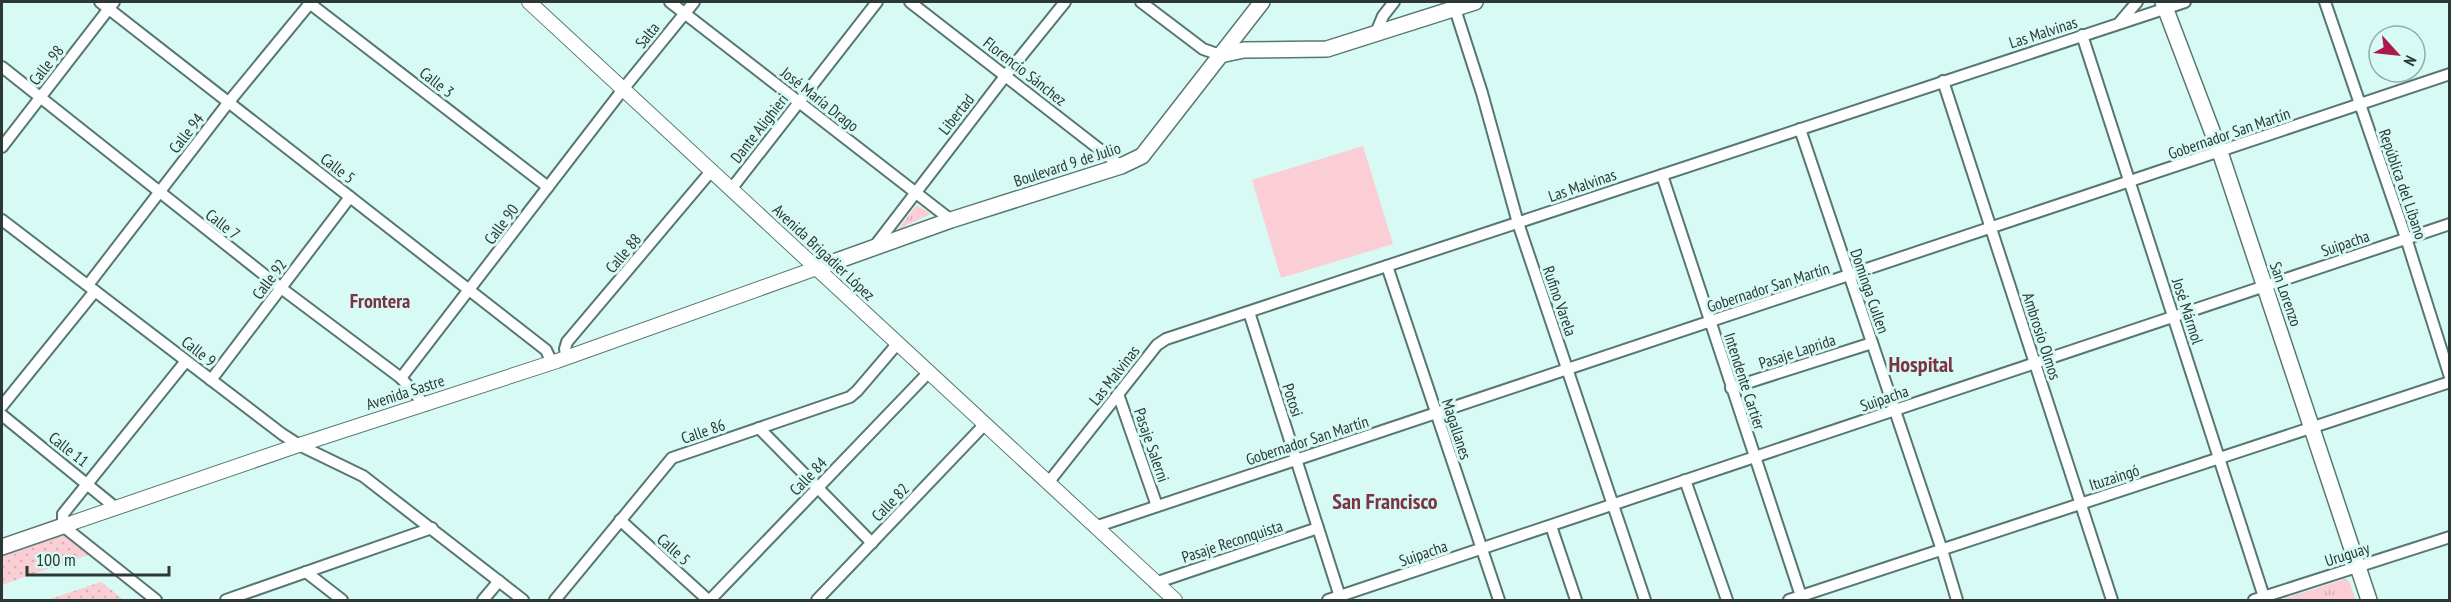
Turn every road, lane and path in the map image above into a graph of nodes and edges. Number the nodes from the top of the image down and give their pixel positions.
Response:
1 (310, 2) edge
2 (529, 2) edge
3 (670, 2) edge
4 (694, 2) edge
5 (877, 2) edge
6 (910, 2) edge
7 (1065, 2) edge
8 (1142, 2) edge
9 (1262, 2) edge
10 (1394, 2) edge
11 (1475, 2) edge
12 (2137, 2) edge
13 (2185, 2) edge
14 (2325, 2) edge
15 (108, 4) edge
16 (2164, 5) edge
17 (1455, 9) junction
18 (685, 13) junction
19 (2118, 23) junction
20 (1375, 35) junction
21 (2082, 35) junction
22 (1220, 56) junction
23 (2, 67) edge
24 (2450, 74) edge
25 (1006, 75) junction
26 (1943, 81) junction
27 (624, 88) junction
28 (40, 97) junction
29 (799, 102) junction
30 (228, 103) junction
31 (2359, 105) junction
32 (1800, 129) junction
33 (2, 147) edge
34 (2220, 152) junction
35 (1121, 166) junction
36 (712, 170) junction
37 (1662, 174) junction
38 (2129, 182) junction
39 (548, 187) junction
40 (732, 188) junction
41 (158, 192) junction
42 (915, 192) junction
43 (350, 197) junction
44 (951, 220) junction
45 (2, 222) edge
46 (1518, 223) junction
47 (2450, 224) edge
48 (1992, 228) junction
49 (2406, 238) junction
50 (874, 247) junction
51 (1387, 266) junction
52 (817, 268) junction
53 (1849, 275) junction
54 (2264, 286) junction
55 (91, 288) junction
56 (281, 288) junction
57 (470, 289) junction
58 (1248, 312) junction
59 (2174, 316) junction
60 (1710, 322) junction
61 (1872, 342) junction
62 (898, 343) junction
63 (567, 358) junction
64 (186, 361) junction
65 (552, 363) junction
66 (2035, 363) junction
67 (1567, 369) junction
68 (929, 372) junction
69 (2450, 377) edge
70 (401, 378) junction
71 (211, 380) junction
72 (2450, 382) edge
73 (1731, 388) junction
74 (1118, 394) junction
75 (425, 405) junction
76 (2, 406) edge
77 (1895, 410) junction
78 (1436, 413) junction
79 (2, 415) edge
80 (985, 424) junction
81 (2313, 427) junction
82 (759, 428) junction
83 (299, 445) junction
84 (1754, 457) junction
85 (2220, 458) junction
86 (1296, 460) junction
87 (1685, 480) junction
88 (1048, 483) junction
89 (88, 484) junction
90 (818, 488) junction
91 (2081, 504) junction
92 (1612, 505) junction
93 (1157, 506) junction
94 (117, 508) junction
95 (620, 520) junction
96 (63, 526) junction
97 (1551, 526) junction
98 (1095, 527) junction
99 (432, 528) junction
100 (1318, 528) junction
101 (2450, 537) edge
102 (872, 543) junction
103 (2, 547) edge
104 (1481, 549) junction
105 (1942, 550) junction
106 (2358, 566) junction
107 (306, 572) junction
108 (499, 581) junction
109 (1155, 582) junction
110 (1802, 596) junction
111 (1341, 598) edge
112 (2259, 599) edge
113 (156, 600) edge
114 (226, 600) edge
115 (342, 600) edge
116 (483, 600) edge
117 (523, 600) edge
118 (555, 600) edge
119 (709, 600) edge
120 (818, 600) edge
121 (1175, 600) edge
122 (1328, 600) edge
123 (1499, 600) edge
124 (1576, 600) edge
125 (1645, 600) edge
126 (1727, 600) edge
127 (1789, 600) edge
128 (1957, 600) edge
129 (2112, 600) edge
130 (2369, 600) edge

1 - 30 street, Calle 94
1 - 39 street, Calle 3
2 - 27 street, Avenida Brigadier López
3 - 18 street, José María Drago
4 - 18 street, Salta
5 - 29 street, Dante Alighieri
6 - 25 street, Florencio Sánchez
7 - 25 street, Libertad
8 - 22 street
9 - 22 main road, Boulevard 9 de Julio
10 - 20 street
11 - 17 main road
12 - 19 street
13 - 16 street, Las Malvinas
14 - 31 street, República del Líbano
15 - 28 street, Calle 98
15 - 30 street, Calle 5
16 - 19 street, Las Malvinas
16 - 34 main road, San Lorenzo
17 - 20 main road
17 - 46 street, Rufino Varela
18 - 27 street, Salta
18 - 29 street, José María Drago
19 - 21 street, Las Malvinas
20 - 22 main road
21 - 26 street, Las Malvinas
21 - 38 street, José Mármol
22 - 35 main road, Boulevard 9 de Julio
23 - 28 street, Calle 7
24 - 31 street, Gobernador San Martín
25 - 35 street, Florencio Sánchez
25 - 42 street, Libertad
26 - 32 street, Las Malvinas
26 - 48 street, Ambrosio Olmos
27 - 36 street, Avenida Brigadier López
27 - 39 street, Calle 90
28 - 33 street, Calle 98
28 - 41 street, Calle 7
29 - 40 street, Dante Alighieri
29 - 42 street, José María Drago
30 - 41 street, Calle 94
30 - 43 street, Calle 5
31 - 34 street, Gobernador San Martín
31 - 49 street, República del Líbano
32 - 37 street, Las Malvinas
32 - 53 street, Dominga Cullen
34 - 38 street, Gobernador San Martín
34 - 54 main road, San Lorenzo
35 - 44 main road, Boulevard 9 de Julio
36 - 40 street, Avenida Brigadier López
36 - 63 street, Calle 88
37 - 46 street, Las Malvinas
37 - 60 street, Intendente Cartier
38 - 48 street, Gobernador San Martín
38 - 59 street, José Mármol
39 - 57 street, Calle 90
40 - 52 street, Avenida Brigadier López
41 - 55 street, Calle 94
41 - 56 street, Calle 7
42 - 44 street, José María Drago
42 - 50 street, Libertad
43 - 56 street, Calle 92
43 - 57 street, Calle 5
44 - 50 main road, Boulevard 9 de Julio
45 - 55 street, Calle 9
46 - 51 street, Las Malvinas
46 - 67 street, Rufino Varela
47 - 49 street, Suipacha
48 - 53 street, Gobernador San Martín
48 - 66 street, Ambrosio Olmos
49 - 54 street, Suipacha
49 - 69 street, República del Líbano
50 - 52 main road, Boulevard 9 de Julio
51 - 58 street, Las Malvinas
51 - 78 street, Magallanes
52 - 62 street, Avenida Brigadier López
52 - 63 street, Avenida Sastre
53 - 60 street, Gobernador San Martín
53 - 61 street, Dominga Cullen
54 - 59 street, Suipacha
54 - 81 main road, San Lorenzo
55 - 64 street, Calle 9
55 - 76 street, Calle 94
56 - 70 street, Calle 7
56 - 71 street, Calle 92
57 - 65 street, Calle 5
57 - 70 street, Calle 90
58 - 74 street, Las Malvinas
58 - 86 street, Potosi
59 - 66 street, Suipacha
59 - 85 street, José Mármol
60 - 67 street, Gobernador San Martín
60 - 73 street, Intendente Cartier
61 - 73 street, Pasaje Laprida
61 - 77 street, Dominga Cullen
62 - 68 street, Avenida Brigadier López
62 - 82 street, Calle 86
63 - 65 street, Avenida Sastre
64 - 71 street, Calle 9
64 - 89 street
65 - 75 street, Avenida Sastre
66 - 77 street, Suipacha
66 - 91 street, Ambrosio Olmos
67 - 78 street, Gobernador San Martín
67 - 92 street, Rufino Varela
68 - 80 street, Avenida Brigadier López
68 - 90 street, Calle 84
70 - 75 street, Calle 7
71 - 83 street, Calle 9
72 - 81 street, Ituzaingó
73 - 84 street, Intendente Cartier
74 - 88 street, Las Malvinas
74 - 93 street, Pasaje Salerni
75 - 83 street, Avenida Sastre
77 - 84 street, Suipacha
77 - 105 street, Dominga Cullen
78 - 86 street, Gobernador San Martín
78 - 104 street, Magallanes
79 - 89 street, Calle 11
80 - 88 street, Avenida Brigadier López
80 - 102 street, Calle 82
81 - 85 street, Ituzaingó
81 - 106 main road, San Lorenzo
82 - 90 street
82 - 95 street, Calle 86
83 - 94 street, Avenida Sastre
83 - 99 street, Calle 9
84 - 87 street, Suipacha
84 - 110 street, Intendente Cartier
85 - 91 street, Ituzaingó
85 - 112 street, José Mármol
86 - 93 street, Gobernador San Martín
86 - 100 street, Potosi
87 - 92 street, Suipacha
87 - 126 street
88 - 98 street, Avenida Brigadier López
89 - 94 street, Calle 11
89 - 96 street
90 - 102 street
90 - 119 street, Calle 84
91 - 105 street, Ituzaingó
91 - 129 street, Ambrosio Olmos
92 - 97 street, Suipacha
92 - 125 street, Rufino Varela
93 - 98 street, Gobernador San Martín
94 - 96 street, Avenida Sastre
95 - 118 street, Calle 86
95 - 119 street, Calle 5
96 - 103 main road, Avenida Sastre
96 - 113 street
97 - 104 street, Suipacha
97 - 124 street
98 - 109 street, Avenida Brigadier López
99 - 107 street
99 - 108 street
100 - 109 street, Pasaje Reconquista
100 - 111 street, Potosi
101 - 106 street, Uruguay
102 - 120 street, Calle 82
104 - 111 street, Suipacha
104 - 123 street, Magallanes
105 - 110 street, Ituzaingó
105 - 128 street, Dominga Cullen
106 - 112 street, Uruguay
106 - 130 main road, San Lorenzo
107 - 114 street
107 - 115 street
108 - 116 street
108 - 117 street
109 - 121 street, Avenida Brigadier López
110 - 127 street, Ituzaingó
111 - 122 street, Suipacha

